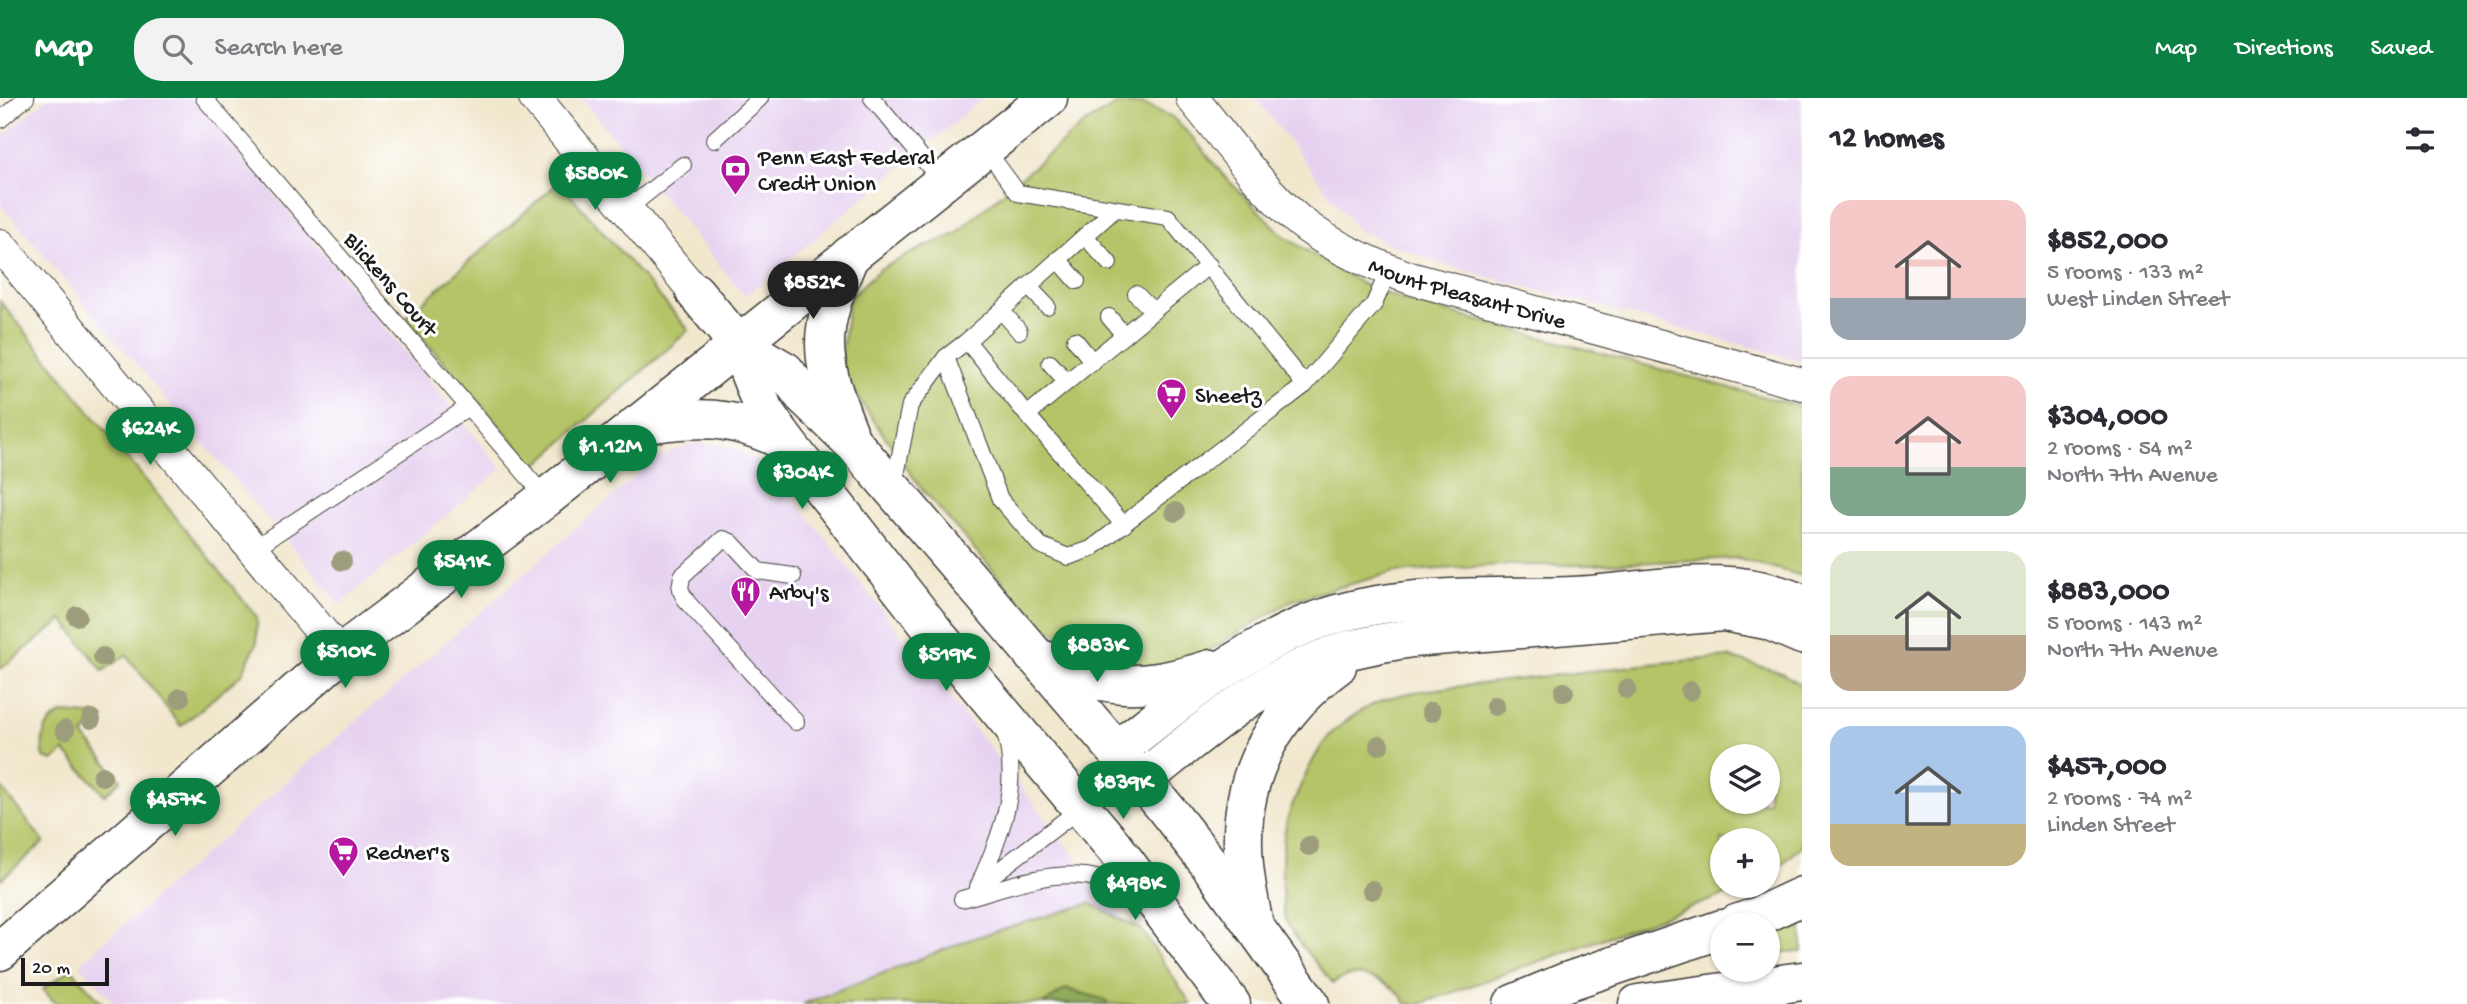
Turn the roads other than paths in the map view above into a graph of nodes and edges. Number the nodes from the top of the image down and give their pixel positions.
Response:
1 (26, 98) edge
2 (204, 98) edge
3 (535, 98) edge
4 (760, 98) edge
5 (872, 98) edge
6 (1048, 98) edge
7 (1192, 98) edge
8 (0, 120) edge
9 (714, 140) dead end
10 (985, 148) junction
11 (682, 165) dead end
12 (942, 182) junction
13 (627, 209) junction
14 (1114, 210) junction
15 (1085, 236) junction
16 (0, 245) edge
17 (851, 253) junction
18 (1058, 259) junction
19 (1109, 263) dead end
20 (1209, 265) junction
21 (1390, 270) junction
22 (1077, 281) dead end
23 (1028, 286) junction
24 (695, 292) joint
25 (1136, 294) dead end
26 (1047, 306) dead end
27 (1002, 311) junction
28 (1153, 312) junction
29 (1109, 317) dead end
30 (1019, 331) dead end
31 (1124, 335) junction
32 (1076, 340) dead end
33 (967, 341) junction
34 (738, 344) junction
35 (946, 358) junction
36 (1093, 362) junction
37 (1049, 363) dead end
38 (1067, 382) junction
39 (1305, 384) junction
40 (1802, 384) edge
41 (468, 407) junction
42 (1027, 415) junction
43 (637, 425) junction
44 (786, 442) junction
45 (853, 443) junction
46 (893, 491) junction
47 (546, 498) junction
48 (1124, 525) junction
49 (253, 550) junction
50 (793, 576) dead end
51 (1802, 604) edge
52 (1802, 635) edge
53 (1381, 643) junction
54 (340, 654) junction
55 (1033, 655) junction
56 (1230, 663) junction
57 (999, 710) junction
58 (796, 722) dead end
59 (1116, 751) junction
60 (1142, 781) junction
61 (1081, 808) junction
62 (978, 887) junction
63 (1802, 896) edge
64 (1156, 901) junction
65 (1768, 912) edge
66 (1254, 925) junction
67 (1710, 933) edge
68 (0, 951) edge
69 (1802, 981) edge
70 (1231, 1004) edge
71 (1310, 1004) edge
72 (1513, 1004) edge
73 (1638, 1004) edge

1 - 8 lane
2 - 41 lane, Blickens Court
3 - 13 street
4 - 9 lane
5 - 12 lane
6 - 10 main road
7 - 21 street, Mount Pleasant Drive
10 - 12 main road
10 - 14 lane
11 - 13 lane
12 - 17 main road
13 - 24 street
14 - 15 lane
14 - 20 lane
15 - 18 lane
15 - 19 lane
16 - 49 street
17 - 34 main road
17 - 45 main road
18 - 22 lane
18 - 23 lane
20 - 28 lane
20 - 39 lane
21 - 39 lane
21 - 40 street, Mount Pleasant Drive
23 - 26 lane
23 - 27 lane
24 - 34 main road
25 - 28 lane
27 - 30 lane
27 - 33 lane
28 - 31 lane
29 - 31 lane
31 - 36 lane
32 - 36 lane
33 - 35 lane
33 - 42 lane
34 - 43 main road
34 - 44 main road
34 - 45 main road
35 - 46 lane
35 - 48 lane
36 - 38 lane
37 - 38 lane
38 - 42 lane
39 - 48 lane
41 - 47 lane, Blickens Court
41 - 49 lane
42 - 48 lane
43 - 44 main road
43 - 47 main road
44 - 57 main road
45 - 46 main road
46 - 55 main road
47 - 54 main road
49 - 54 street
50 - 58 lane
51 - 56 main road
52 - 53 main road
53 - 60 main road
53 - 66 main road
54 - 68 main road
55 - 56 main road
55 - 59 main road
56 - 59 main road
57 - 61 main road
57 - 62 lane
59 - 60 main road
59 - 61 main road
60 - 61 main road
60 - 66 main road
61 - 62 lane
61 - 64 main road
62 - 64 lane
63 - 65 main road
64 - 70 main road
66 - 71 main road
67 - 72 main road
69 - 73 main road

